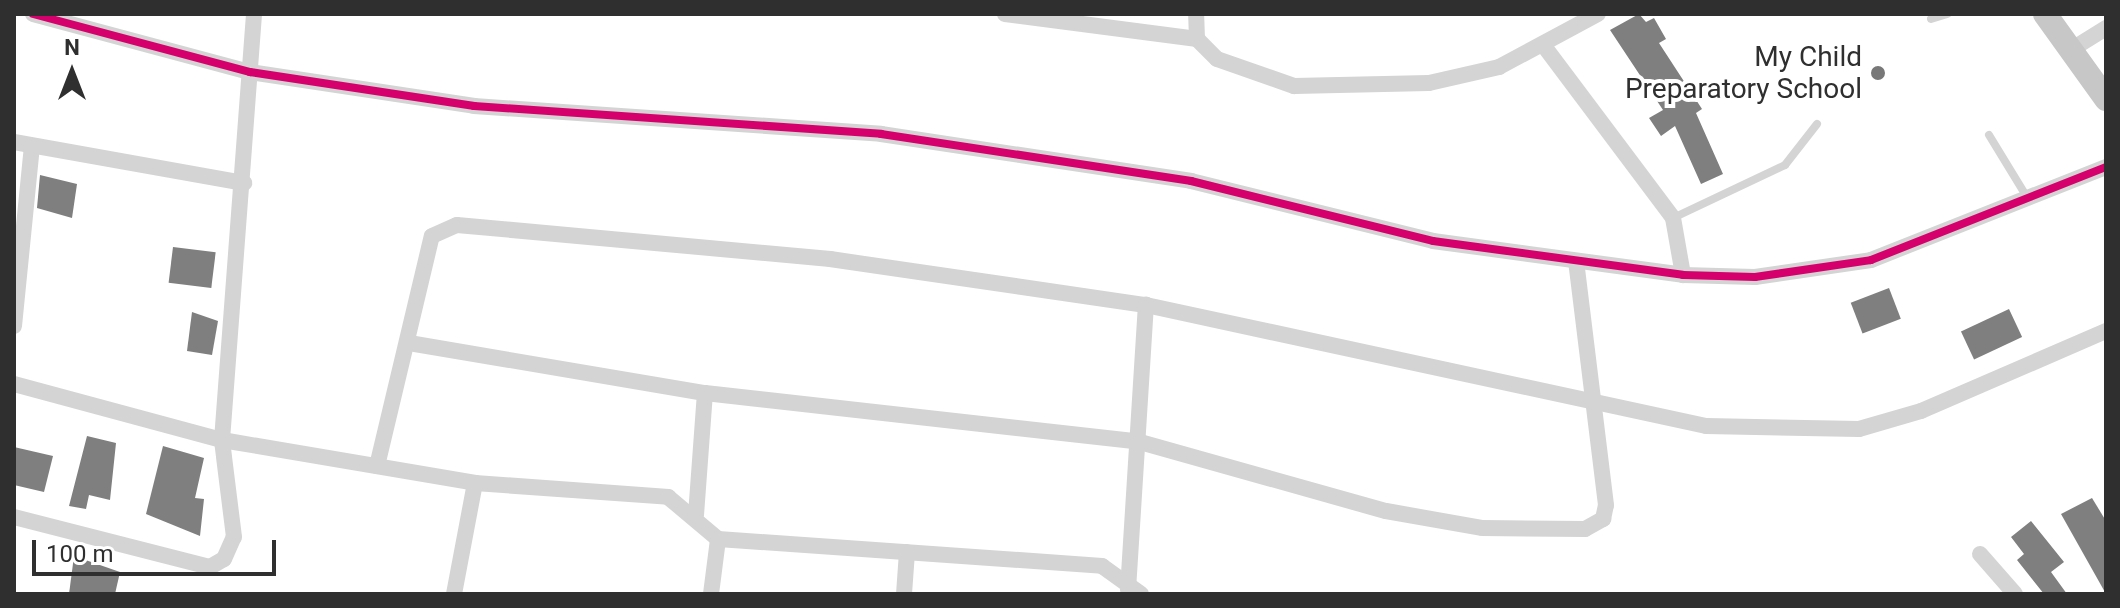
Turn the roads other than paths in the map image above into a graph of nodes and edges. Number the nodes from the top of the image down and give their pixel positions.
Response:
1 (33, 14) edge
2 (254, 14) edge
3 (1005, 14) edge
4 (1196, 14) edge
5 (1598, 14) edge
6 (1947, 14) edge
7 (2045, 14) edge
8 (1931, 19) dead end
9 (2106, 28) edge
10 (1197, 39) junction
11 (1544, 46) junction
12 (2069, 51) junction
13 (250, 72) junction
14 (2106, 99) edge
15 (1817, 124) dead end
16 (1989, 135) dead end
17 (14, 142) edge
18 (32, 146) junction
19 (2106, 167) edge
20 (244, 183) junction
21 (2029, 200) junction
22 (1673, 218) junction
23 (1576, 262) junction
24 (1683, 275) junction
25 (1146, 305) junction
26 (14, 326) edge
27 (2106, 331) edge
28 (409, 343) junction
29 (14, 384) edge
30 (705, 393) junction
31 (1588, 396) junction
32 (222, 440) junction
33 (1140, 442) junction
34 (377, 466) junction
35 (475, 483) junction
36 (696, 515) junction
37 (14, 517) edge
38 (718, 539) junction
39 (907, 552) junction
40 (1980, 554) dead end
41 (1132, 593) edge
42 (454, 594) edge
43 (711, 594) edge
44 (904, 594) edge
45 (2015, 594) edge

1 - 13 street
2 - 13 street
3 - 10 street
4 - 10 street
5 - 11 street
6 - 8 lane
7 - 12 main road
9 - 12 street
10 - 11 street
11 - 22 street
12 - 14 main road
13 - 20 street
13 - 23 street
15 - 22 lane
16 - 21 lane
17 - 18 street
18 - 20 street
18 - 26 street
19 - 21 street
20 - 32 street
21 - 24 street
22 - 24 street
23 - 24 street
23 - 31 street
25 - 28 street
25 - 31 street
25 - 33 street
27 - 31 street
28 - 30 street
28 - 34 street
29 - 32 street
30 - 33 street
30 - 36 street
31 - 33 street
32 - 34 street
32 - 37 street
33 - 41 street
34 - 35 street
35 - 36 street
35 - 42 street
36 - 38 street
38 - 39 street
38 - 43 street
39 - 41 street
39 - 44 street
40 - 45 street

